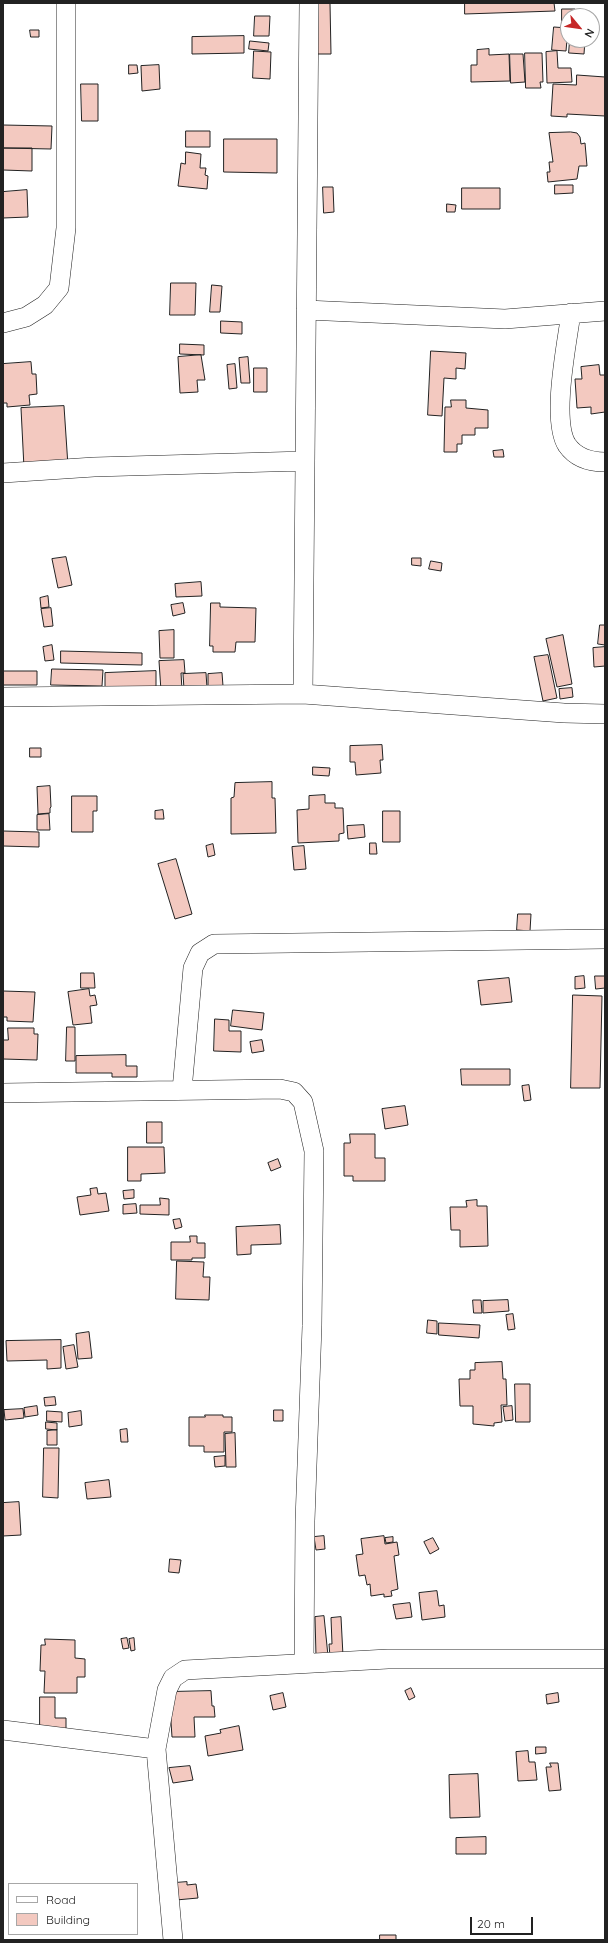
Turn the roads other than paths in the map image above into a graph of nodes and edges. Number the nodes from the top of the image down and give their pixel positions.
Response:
1 (66, 3) edge
2 (308, 3) edge
3 (306, 310) junction
4 (605, 311) edge
5 (571, 313) junction
6 (3, 323) edge
7 (306, 461) junction
8 (605, 462) edge
9 (3, 473) edge
10 (303, 694) junction
11 (3, 697) edge
12 (605, 714) edge
13 (605, 939) edge
14 (182, 1090) junction
15 (3, 1093) edge
16 (605, 1659) edge
17 (304, 1663) junction
18 (3, 1730) edge
19 (156, 1749) junction
20 (173, 1940) edge

1 - 6 street
2 - 3 street
3 - 5 street
3 - 7 street
4 - 5 street
5 - 8 street
7 - 9 street
7 - 10 street
10 - 11 street
10 - 12 street
13 - 14 street
14 - 15 street
14 - 17 street
16 - 17 street
17 - 19 street
18 - 19 street
19 - 20 street

